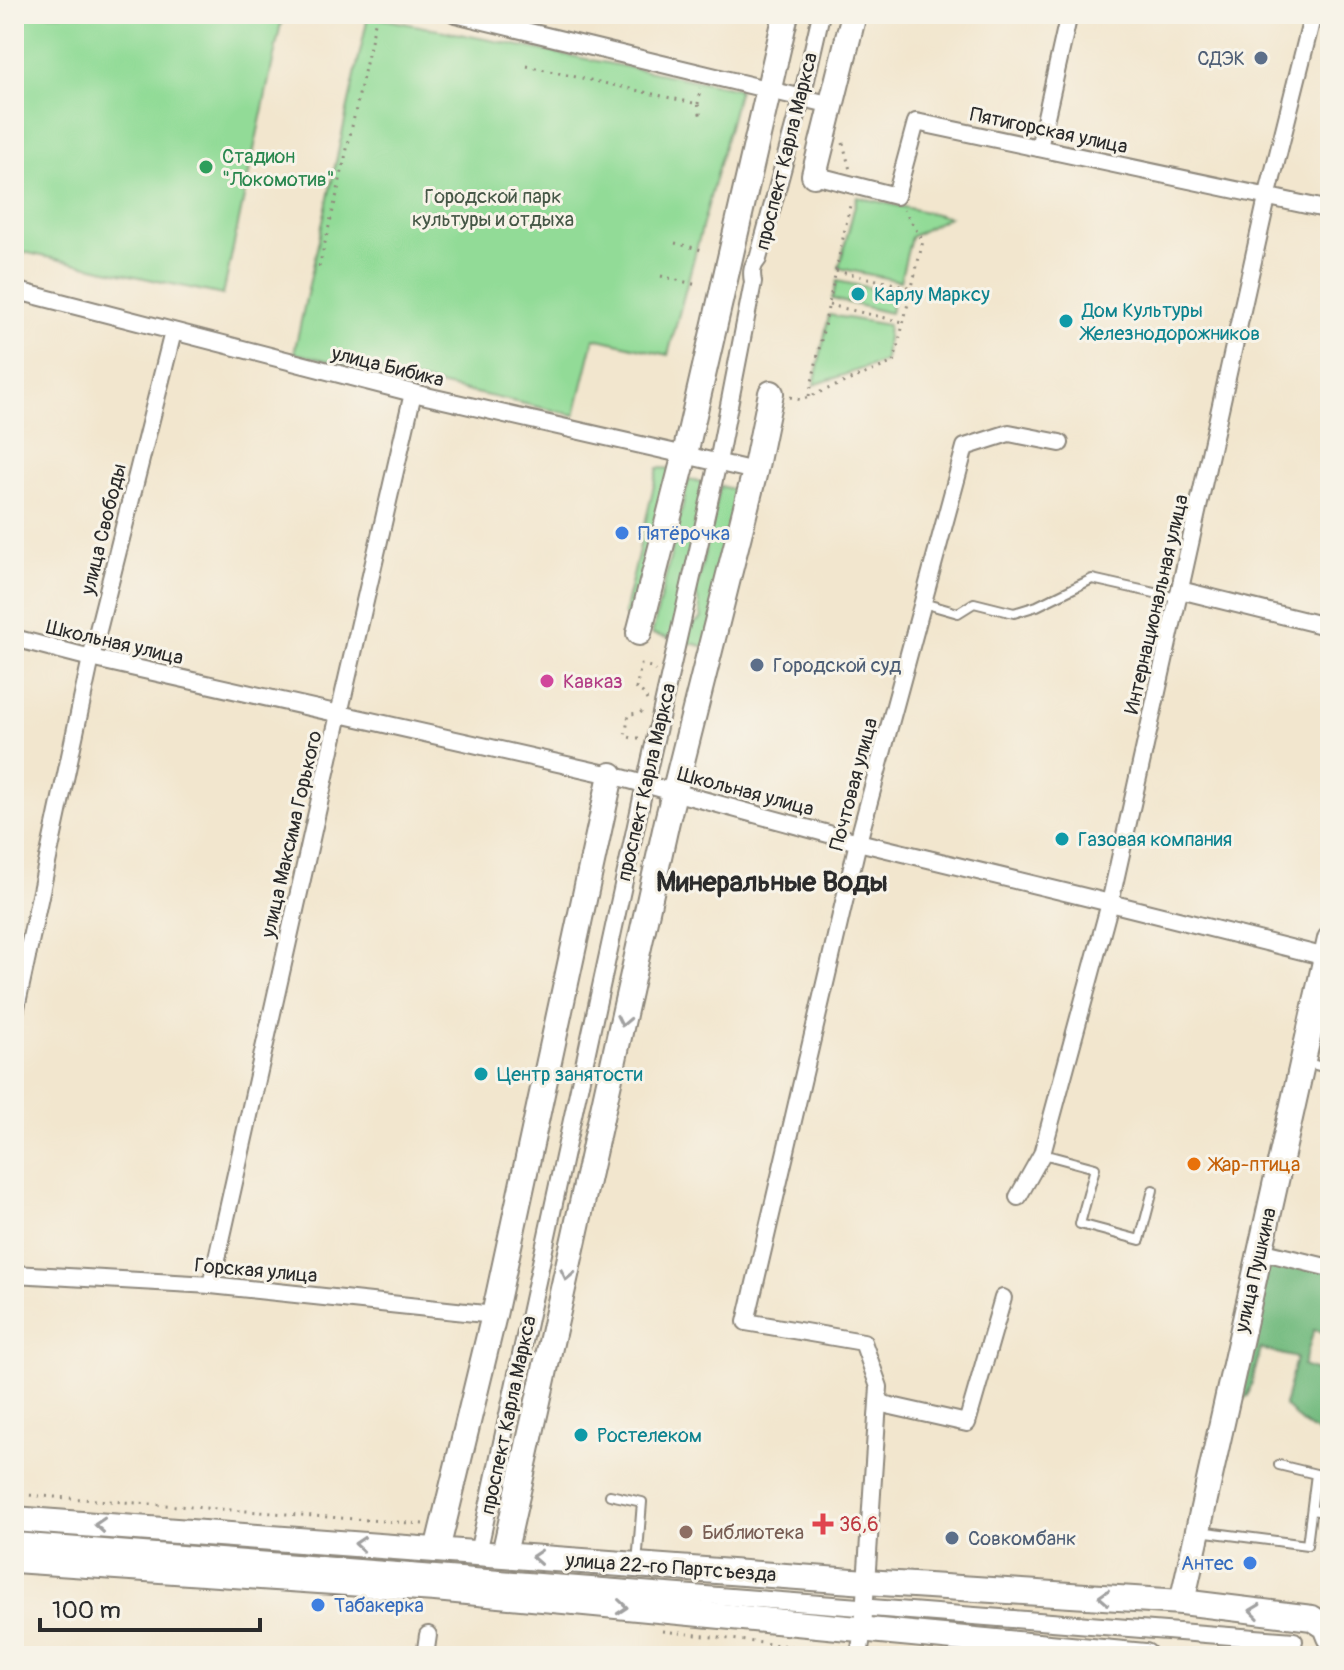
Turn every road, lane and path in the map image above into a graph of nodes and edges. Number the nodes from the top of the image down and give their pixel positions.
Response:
1 (377, 14) edge
2 (455, 14) edge
3 (786, 14) edge
4 (821, 14) edge
5 (854, 14) edge
6 (1069, 14) edge
7 (1313, 14) edge
8 (517, 21) edge
9 (527, 66) dead end
10 (769, 90) junction
11 (802, 97) junction
12 (832, 105) junction
13 (701, 118) dead end
14 (841, 138) dead end
15 (1039, 148) junction
16 (814, 175) joint
17 (855, 185) junction
18 (896, 196) junction
19 (1267, 198) junction
20 (1330, 210) edge
21 (675, 243) dead end
22 (706, 251) dead end
23 (319, 267) dead end
24 (836, 271) junction
25 (661, 276) dead end
26 (697, 285) dead end
27 (913, 288) junction
28 (14, 290) edge
29 (829, 305) junction
30 (903, 322) junction
31 (173, 332) junction
32 (413, 393) junction
33 (771, 393) joint
34 (809, 396) junction
35 (1060, 443) dead end
36 (685, 454) junction
37 (718, 462) junction
38 (755, 471) junction
39 (1179, 594) junction
40 (923, 603) junction
41 (1330, 627) edge
42 (639, 633) dead end
43 (14, 638) edge
44 (91, 658) junction
45 (669, 675) junction
46 (339, 714) junction
47 (657, 732) junction
48 (611, 775) junction
49 (645, 784) junction
50 (674, 793) junction
51 (858, 842) junction
52 (1110, 903) junction
53 (1327, 962) edge
54 (14, 1017) edge
55 (1303, 1061) junction
56 (1330, 1069) edge
57 (1042, 1154) junction
58 (1153, 1190) dead end
59 (1018, 1197) dead end
60 (1260, 1251) junction
61 (1330, 1268) edge
62 (14, 1274) edge
63 (211, 1285) junction
64 (1003, 1298) dead end
65 (494, 1315) junction
66 (878, 1403) junction
67 (1279, 1465) dead end
68 (14, 1494) edge
69 (610, 1495) dead end
70 (1312, 1510) junction
71 (1330, 1513) edge
72 (14, 1519) edge
73 (1196, 1531) junction
74 (440, 1538) junction
75 (14, 1541) edge
76 (478, 1553) junction
77 (504, 1554) junction
78 (14, 1560) edge
79 (637, 1565) junction
80 (1182, 1602) junction
81 (864, 1606) junction
82 (1328, 1632) edge
83 (428, 1635) dead end
84 (1294, 1641) dead end
85 (425, 1656) edge
86 (859, 1656) edge
87 (1145, 1656) edge

1 - 23 path
2 - 8 street
3 - 10 main road, проспект Карла Маркса
4 - 11 street, проспект Карла Маркса
5 - 12 main road, проспект Карла Маркса
6 - 15 street
7 - 19 street, Интернациональная улица
8 - 10 street
9 - 13 path
10 - 11 street
10 - 36 main road, проспект Карла Маркса
11 - 12 street
11 - 37 street, проспект Карла Маркса
12 - 16 main road, проспект Карла Маркса
14 - 17 path
15 - 18 street, Пятигорская улица
15 - 19 street, Пятигорская улица
16 - 17 street
17 - 18 street
17 - 24 path
18 - 27 path
19 - 20 street, Пятигорская улица
19 - 39 street, Интернациональная улица
21 - 22 path
24 - 27 path
24 - 29 path
25 - 26 path
27 - 30 path
28 - 31 street, улица Бибика
29 - 30 path
29 - 34 path
30 - 34 path
31 - 32 street, улица Бибика
31 - 44 street, улица Свободы
32 - 36 street, улица Бибика
32 - 46 street, улица Максима Горького
33 - 34 path
33 - 38 main road, проспект Карла Маркса
35 - 40 street, Почтовая улица
36 - 37 street, улица Бибика
36 - 42 main road, проспект Карла Маркса
37 - 38 street, улица Бибика
37 - 45 street, проспект Карла Маркса
38 - 50 main road, проспект Карла Маркса
39 - 40 lane
39 - 41 street
39 - 52 street, Интернациональная улица
40 - 51 street, Почтовая улица
43 - 44 street, Школьная улица
44 - 46 street, Школьная улица
44 - 54 street, улица Свободы
45 - 47 street, проспект Карла Маркса
45 - 47 path
46 - 48 street, Школьная улица
46 - 63 street, улица Максима Горького
47 - 49 street, проспект Карла Маркса
48 - 49 street, Школьная улица
48 - 65 main road, проспект Карла Маркса
49 - 50 street, Школьная улица
49 - 76 street, проспект Карла Маркса
50 - 51 street, Школьная улица
50 -> 77 main road, проспект Карла Маркса
51 - 52 street, Школьная улица
51 - 66 street, Почтовая улица
52 - 53 street, Школьная улица
52 - 57 street, Интернациональная улица
53 - 55 main road, улица Пушкина
55 - 56 lane
55 - 60 main road, улица Пушкина
57 - 58 lane
57 - 59 street, Интернациональная улица
60 - 61 street
60 - 73 main road, улица Пушкина
62 - 63 street, Горская улица
63 - 65 street, Горская улица
64 - 66 street
65 - 74 main road, проспект Карла Маркса
66 - 81 street
67 - 70 lane
68 - 74 path
69 - 79 lane
70 - 71 lane
70 - 73 lane
74 -> 72 main road, улица 22-го Партсъезда
73 - 80 main road, улица Пушкина
74 - 76 main road, улица 22-го Партсъезда
75 - 81 street
76 - 77 main road, улица 22-го Партсъезда
79 -> 77 main road, улица 22-го Партсъезда
78 -> 81 main road, улица 22-го Партсъезда
79 - 81 main road, улица 22-го Партсъезда
80 -> 81 main road, улица 22-го Партсъезда
82 -> 80 main road, улица 22-го Партсъезда
81 - 84 street
81 - 86 street
81 - 87 main road, улица 22-го Партсъезда
83 - 85 street

